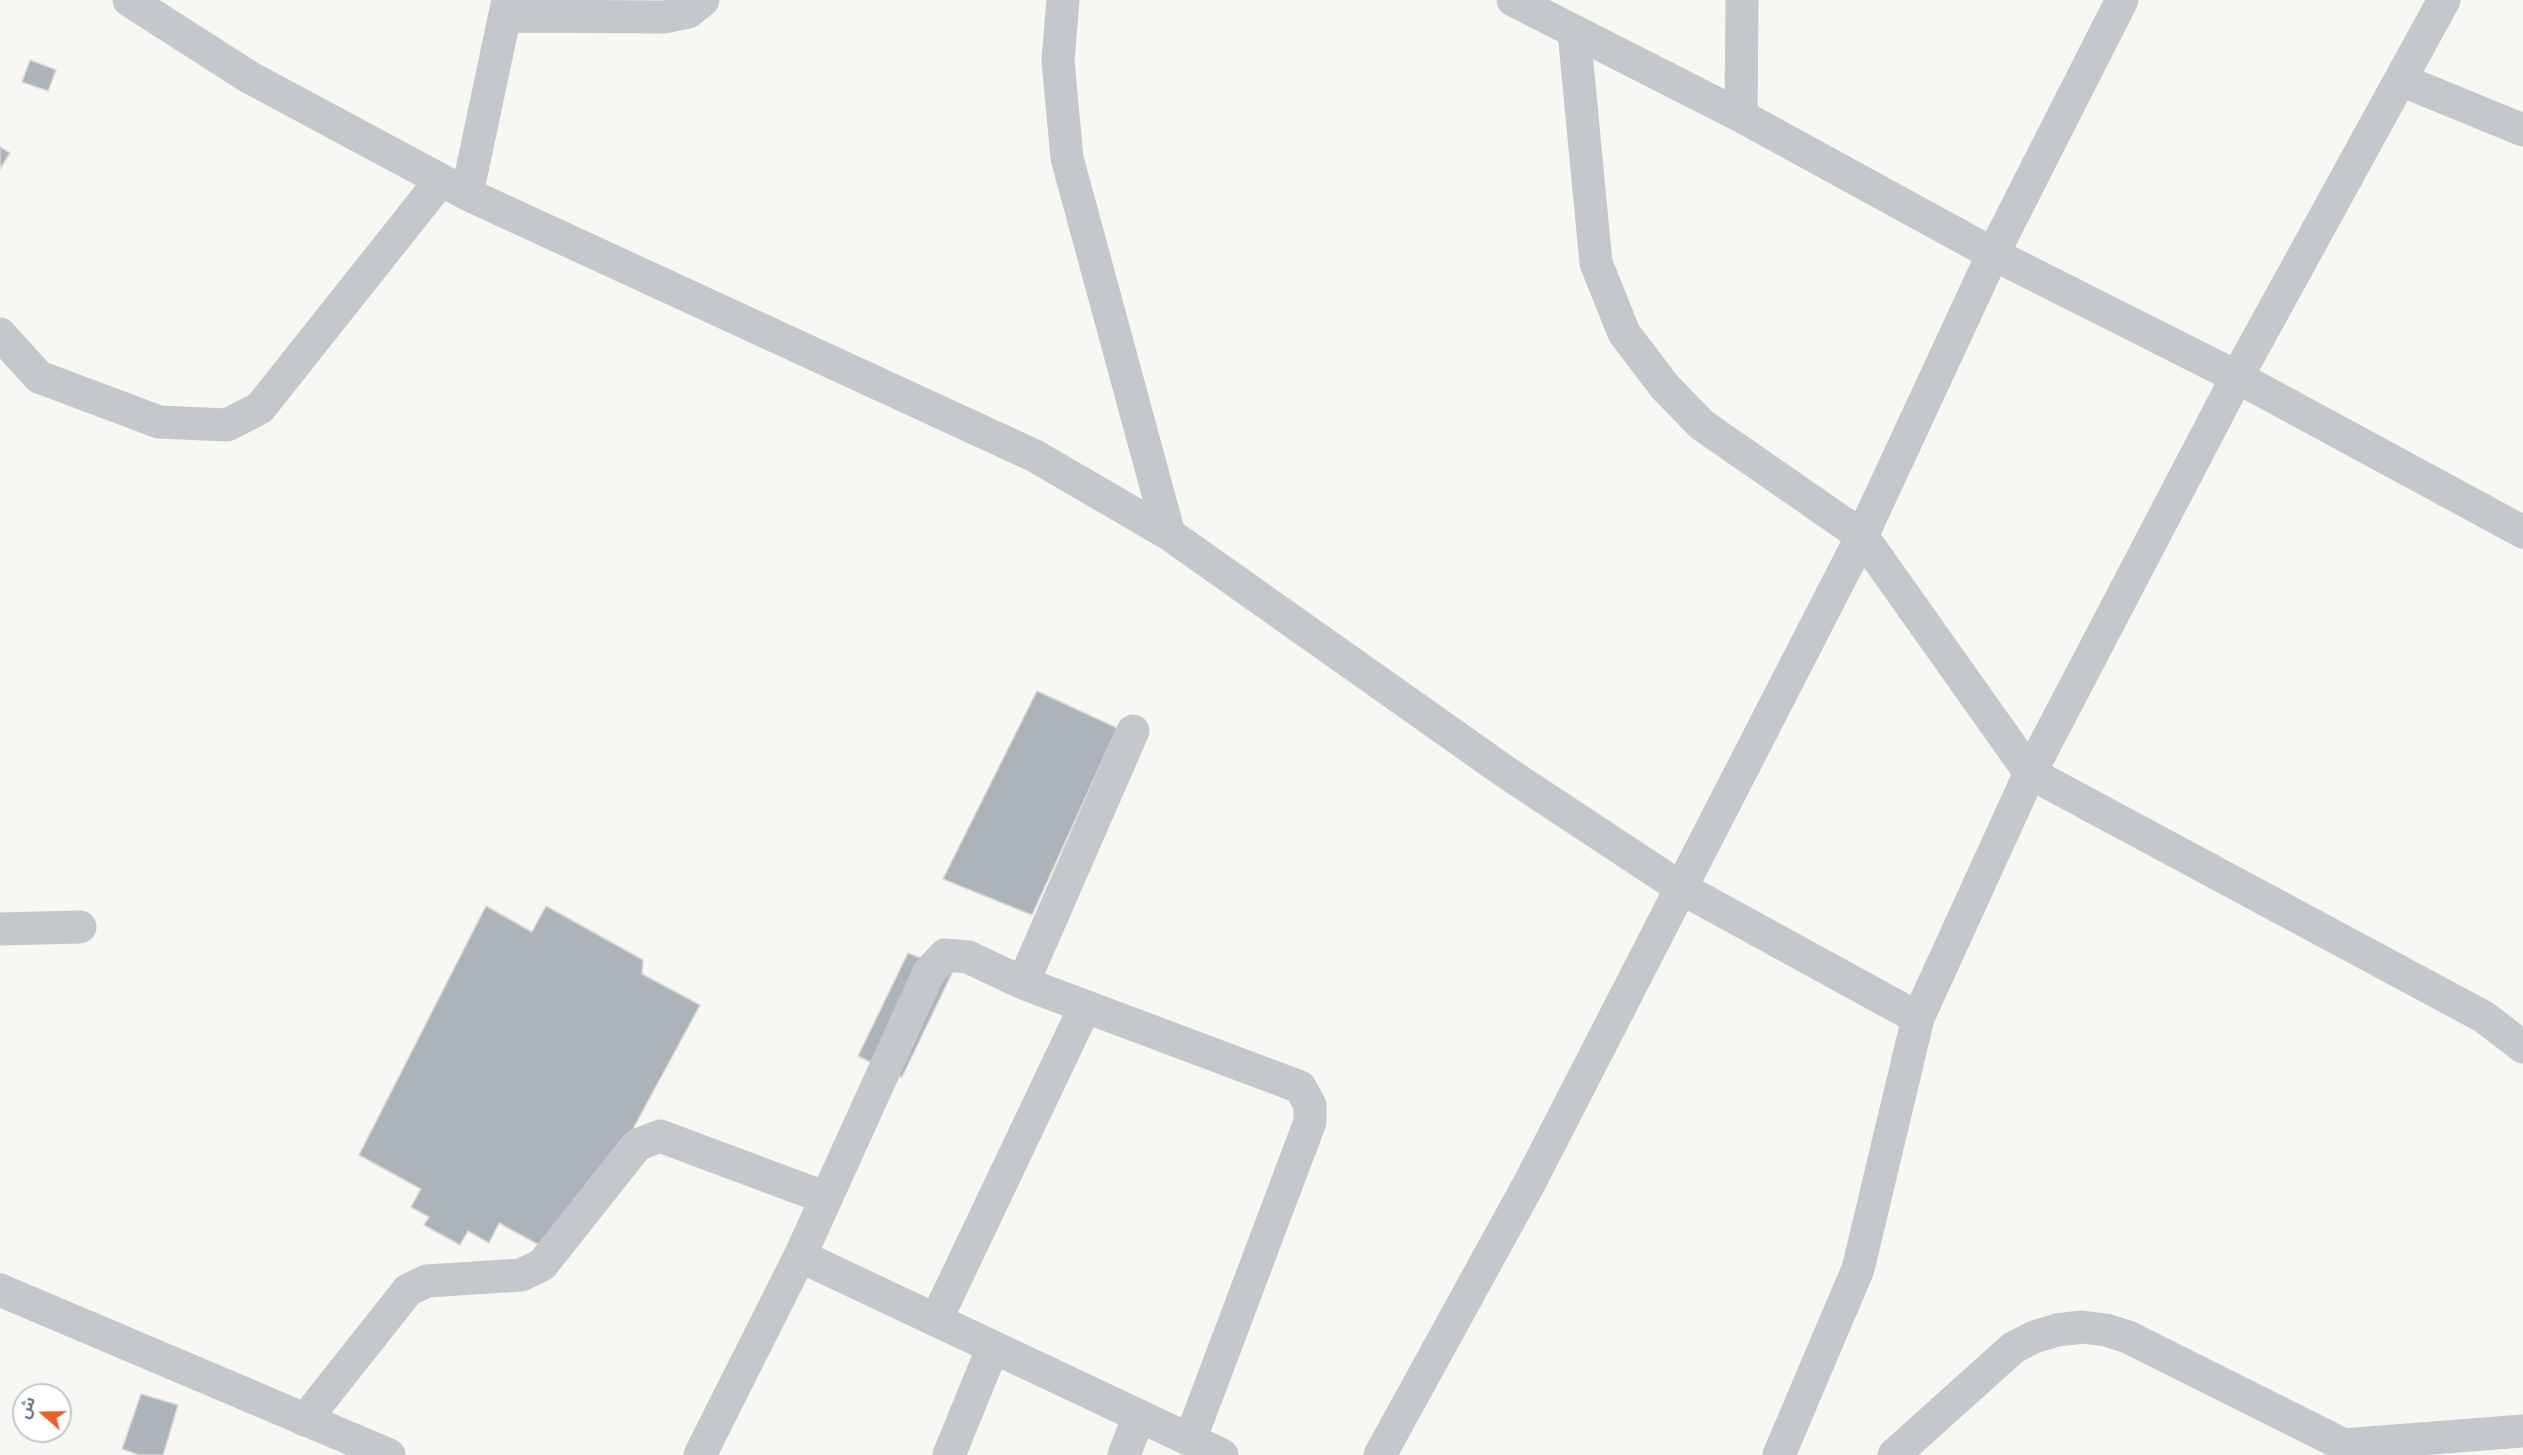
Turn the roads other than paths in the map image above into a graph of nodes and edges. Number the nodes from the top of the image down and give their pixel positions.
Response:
1 (129, 0) edge
2 (703, 0) edge
3 (1063, 0) edge
4 (1513, 0) edge
5 (1742, 0) edge
6 (2122, 0) edge
7 (2444, 0) edge
8 (507, 8) edge
9 (1574, 32) junction
10 (2401, 80) junction
11 (1741, 116) junction
12 (2523, 130) edge
13 (454, 187) junction
14 (1993, 254) junction
15 (0, 334) edge
16 (2237, 377) junction
17 (2523, 532) edge
18 (1168, 534) junction
19 (1862, 536) junction
20 (1133, 731) dead end
21 (2031, 773) junction
22 (1681, 888) junction
23 (80, 927) dead end
24 (0, 929) edge
25 (1023, 983) junction
26 (1085, 1007) junction
27 (1918, 1018) junction
28 (2523, 1047) edge
29 (826, 1198) junction
30 (800, 1256) junction
31 (0, 1290) edge
32 (936, 1320) junction
33 (993, 1347) junction
34 (1139, 1416) junction
35 (305, 1420) junction
36 (2523, 1431) edge
37 (1190, 1440) junction
38 (353, 1449) edge
39 (2353, 1450) edge
40 (389, 1455) edge
41 (700, 1455) edge
42 (949, 1455) edge
43 (1124, 1455) edge
44 (1222, 1455) edge
45 (1380, 1455) edge
46 (1779, 1455) edge
47 (1894, 1455) edge

1 - 13 street
2 - 8 street
3 - 18 street
4 - 9 street
5 - 11 street
6 - 14 street
7 - 10 street
8 - 13 street
9 - 11 street
9 - 19 street
10 - 12 street
10 - 16 street
11 - 14 street
13 - 15 street
13 - 18 street
14 - 16 street
14 - 19 street
16 - 17 street
16 - 21 street
18 - 22 street
19 - 21 street
19 - 22 street
20 - 25 street
21 - 27 street
21 - 28 street
22 - 27 street
22 - 45 street
23 - 24 street
25 - 26 street
25 - 29 street
26 - 32 street
26 - 37 street
27 - 46 street
29 - 30 street
29 - 35 street
30 - 32 street
30 - 41 street
31 - 35 street
32 - 33 street
33 - 34 street
33 - 42 street
34 - 37 street
34 - 43 street
35 - 38 street
36 - 39 street
37 - 44 street
38 - 40 street
39 - 47 street

